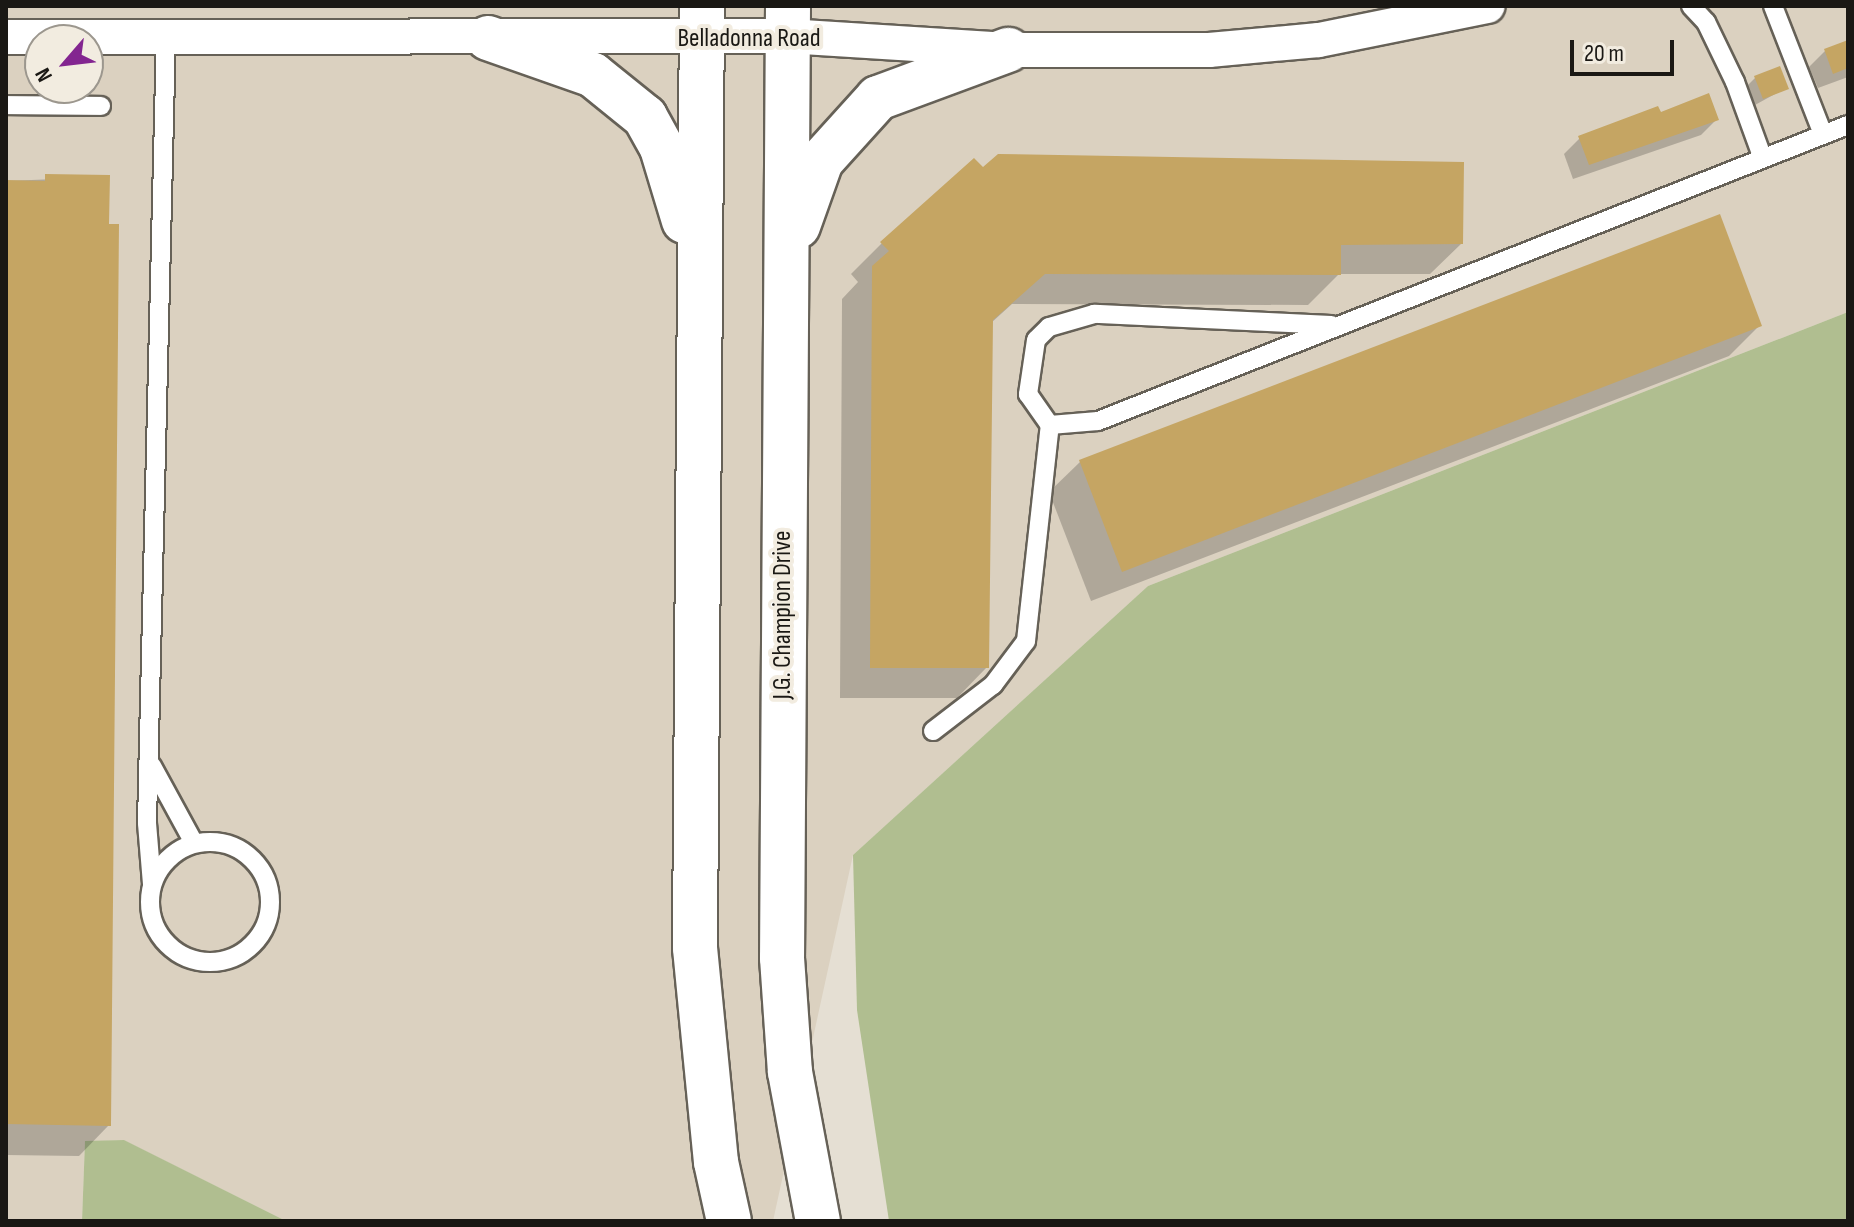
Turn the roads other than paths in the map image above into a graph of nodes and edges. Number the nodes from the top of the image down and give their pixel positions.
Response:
1 (1488, 6) edge
2 (1691, 6) edge
3 (1773, 6) edge
4 (788, 21) edge
5 (703, 23) edge
6 (6, 37) edge
7 (166, 37) junction
8 (488, 38) junction
9 (1008, 50) junction
10 (6, 105) edge
11 (101, 106) dead end
12 (1848, 125) edge
13 (1823, 134) junction
14 (1762, 156) junction
15 (700, 281) junction
16 (787, 284) junction
17 (1331, 325) junction
18 (1050, 425) junction
19 (933, 731) dead end
20 (152, 766) junction
21 (194, 843) junction
22 (152, 884) junction
23 (729, 1221) edge
24 (818, 1221) edge

1 - 9 street, Belladonna Road
2 - 14 lane
3 - 13 lane
4 - 5 street, Belladonna Road
4 - 9 street, Belladonna Road
4 - 16 street, J.G. Champion Drive
5 - 8 street, Belladonna Road
5 - 15 street
6 - 7 street, Belladonna Road
7 - 8 street, Belladonna Road
7 - 20 lane
8 - 15 street
9 - 16 street
10 - 11 lane
12 - 13 lane
13 - 14 lane
14 - 17 lane
15 - 23 street
16 - 24 street, J.G. Champion Drive
17 - 18 lane
17 - 18 lane
18 - 19 lane
20 - 21 lane
20 - 22 lane
21 - 22 lane
21 - 22 lane

